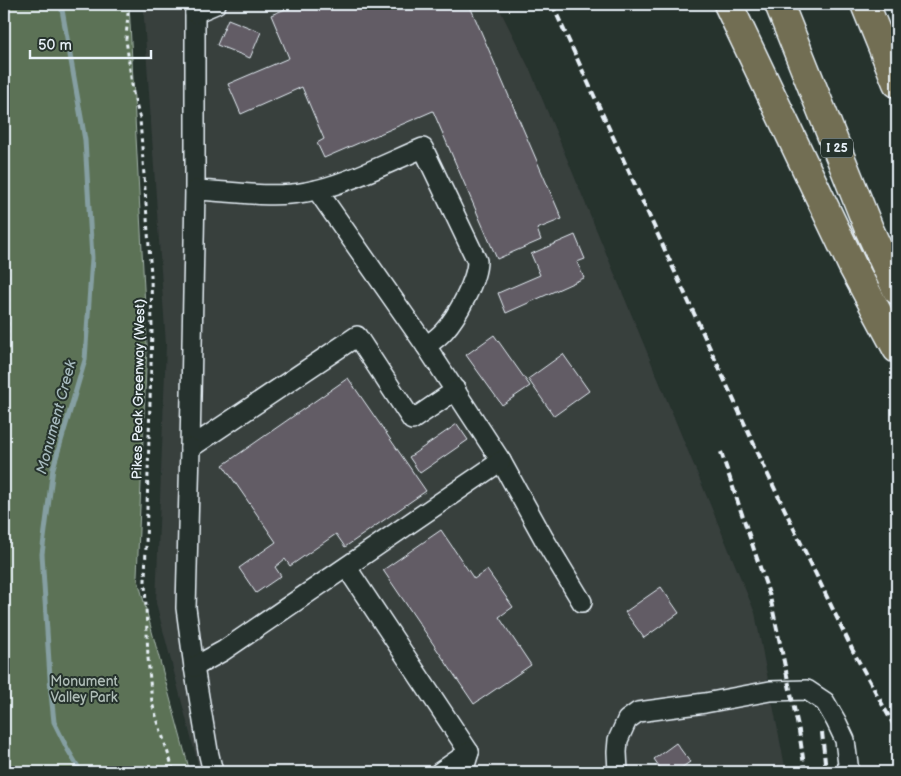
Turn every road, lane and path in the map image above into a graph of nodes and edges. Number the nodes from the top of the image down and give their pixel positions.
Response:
1 (126, 4) edge
2 (216, 4) edge
3 (728, 4) edge
4 (779, 4) edge
5 (865, 4) edge
6 (195, 8) edge
7 (897, 83) edge
8 (195, 190) junction
9 (317, 190) junction
10 (4, 210) edge
11 (897, 290) edge
12 (426, 346) junction
13 (897, 349) edge
14 (456, 390) junction
15 (4, 396) edge
16 (190, 448) junction
17 (502, 461) junction
18 (347, 568) junction
19 (582, 602) dead end
20 (194, 667) junction
21 (469, 752) junction
22 (174, 772) edge
23 (213, 772) edge
24 (440, 772) edge
25 (463, 772) edge
26 (618, 772) edge
27 (849, 772) edge

1 - 22 path, Pikes Peak Greenway (West)
2 - 6 lane
3 - 13 highway
4 - 11 highway, I 25
5 - 7 highway
6 - 8 lane
8 - 9 lane
8 - 16 lane
9 - 12 lane
9 - 12 lane
10 - 15 path
12 - 14 lane
14 - 16 lane
14 - 17 lane
16 - 20 lane
17 - 18 lane
17 - 19 lane
18 - 20 lane
18 - 21 lane
20 - 23 lane
21 - 24 lane
21 - 25 lane
26 - 27 lane

